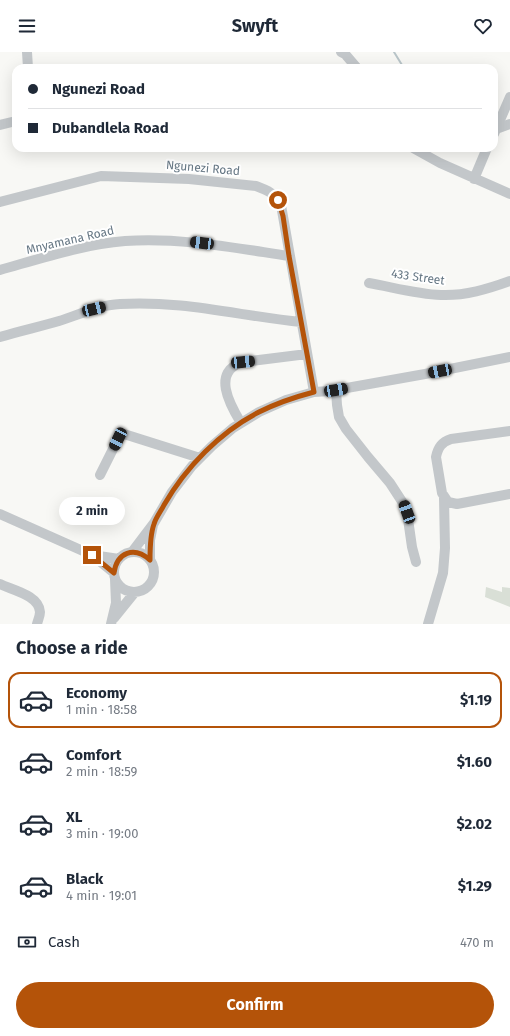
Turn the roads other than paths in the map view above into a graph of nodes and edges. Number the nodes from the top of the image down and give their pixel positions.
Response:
1 (27, 52) edge
2 (341, 52) edge
3 (28, 64) edge
4 (353, 64) edge
5 (510, 97) edge
6 (12, 122) edge
7 (498, 124) edge
8 (510, 124) edge
9 (0, 125) edge
10 (498, 130) edge
11 (420, 152) edge
12 (486, 152) edge
13 (474, 179) junction
14 (510, 194) edge
15 (0, 202) edge
16 (289, 256) junction
17 (0, 270) edge
18 (510, 281) edge
19 (368, 283) dead end
20 (301, 322) junction
21 (0, 337) edge
22 (307, 354) junction
23 (510, 357) edge
24 (336, 390) junction
25 (314, 392) junction
26 (241, 423) junction
27 (510, 431) edge
28 (200, 458) junction
29 (100, 475) dead end
30 (510, 494) edge
31 (444, 498) junction
32 (0, 514) edge
33 (154, 523) junction
34 (132, 552) junction
35 (92, 555) junction
36 (119, 559) junction
37 (150, 560) junction
38 (416, 562) dead end
39 (114, 576) junction
40 (0, 584) edge
41 (135, 592) junction
42 (112, 622) edge
43 (37, 624) edge
44 (428, 624) edge

1 - 3 street
2 - 4 street
5 - 7 street
6 - 9 street
8 - 10 street
11 - 13 street
12 - 13 street
13 - 14 street
15 - 16 street, Ngunezi Road
16 - 17 street, Mnyamana Road
16 - 20 street, Ngunezi Road
18 - 19 street, 433 Street
20 - 21 street
20 - 22 street, Ngunezi Road
22 - 25 street, Ngunezi Road
22 - 26 street
23 - 24 street
24 - 25 street
24 - 38 street
25 - 26 street
26 - 28 street
27 - 31 street
28 - 29 street
28 - 33 street
30 - 31 street
31 - 44 street
32 - 35 street
33 - 34 street
33 - 37 street
34 - 36 street
34 - 37 street
35 - 36 street
35 - 39 street
36 - 39 street
37 - 41 street
39 - 41 street
39 - 42 street
40 - 43 street
41 - 42 street

